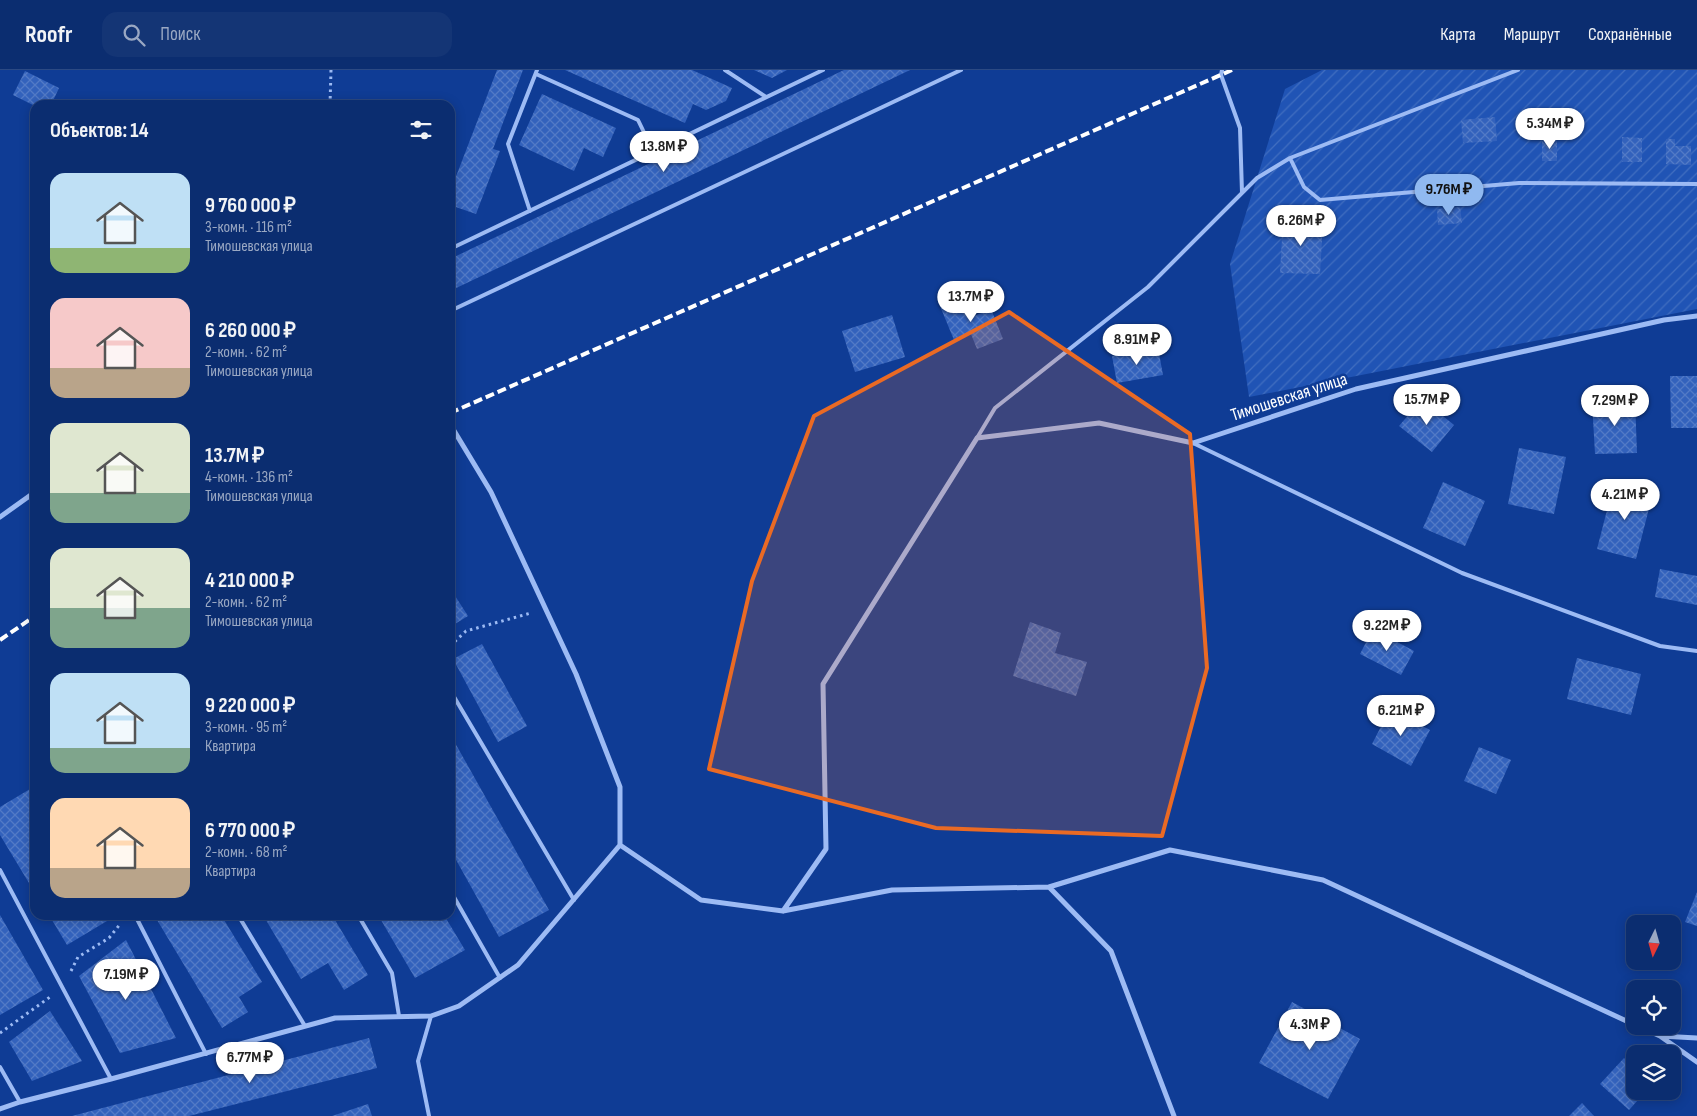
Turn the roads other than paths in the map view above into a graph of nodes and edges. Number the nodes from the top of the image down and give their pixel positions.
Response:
1 (725, 70) edge
2 (823, 70) edge
3 (961, 70) edge
4 (1222, 70) edge
5 (1518, 70) edge
6 (536, 72) edge
7 (766, 97) junction
8 (653, 151) junction
9 (1290, 158) junction
10 (1697, 184) edge
11 (1242, 193) junction
12 (530, 211) junction
13 (455, 247) edge
14 (455, 309) edge
15 (1697, 316) edge
16 (455, 432) edge
17 (977, 438) junction
18 (1193, 443) junction
19 (30, 496) edge
20 (0, 517) edge
21 (1697, 651) edge
22 (455, 698) edge
23 (620, 845) junction
24 (0, 870) edge
25 (1048, 887) junction
26 (455, 899) edge
27 (574, 900) junction
28 (783, 911) junction
29 (138, 920) edge
30 (241, 920) edge
31 (361, 920) edge
32 (500, 978) junction
33 (399, 1016) junction
34 (431, 1016) junction
35 (1626, 1021) edge
36 (305, 1026) junction
37 (1660, 1036) joint
38 (1697, 1038) edge
39 (206, 1054) junction
40 (1697, 1062) edge
41 (0, 1067) edge
42 (111, 1080) junction
43 (20, 1102) junction
44 (0, 1109) edge
45 (429, 1116) edge
46 (1174, 1116) edge

1 - 7 lane
2 - 7 lane
3 - 14 lane
4 - 11 lane
5 - 9 lane
6 - 8 lane
6 - 12 lane
7 - 8 lane
8 - 12 lane
9 - 10 lane
9 - 11 lane
11 - 17 lane
12 - 13 lane
15 - 18 street, Тимошевская улица
16 - 23 street
17 - 18 street
17 - 28 street
18 - 21 lane
19 - 20 street
22 - 27 lane
23 - 27 street
23 - 28 street
24 - 42 lane
25 - 28 street
25 - 35 street
25 - 46 street
26 - 32 lane
27 - 32 street
29 - 39 lane
30 - 36 lane
31 - 33 lane
32 - 34 street
33 - 34 street
33 - 36 street
34 - 45 lane
36 - 39 street
37 - 38 street
37 - 40 street
39 - 42 street
41 - 43 lane
42 - 43 street
43 - 44 street

